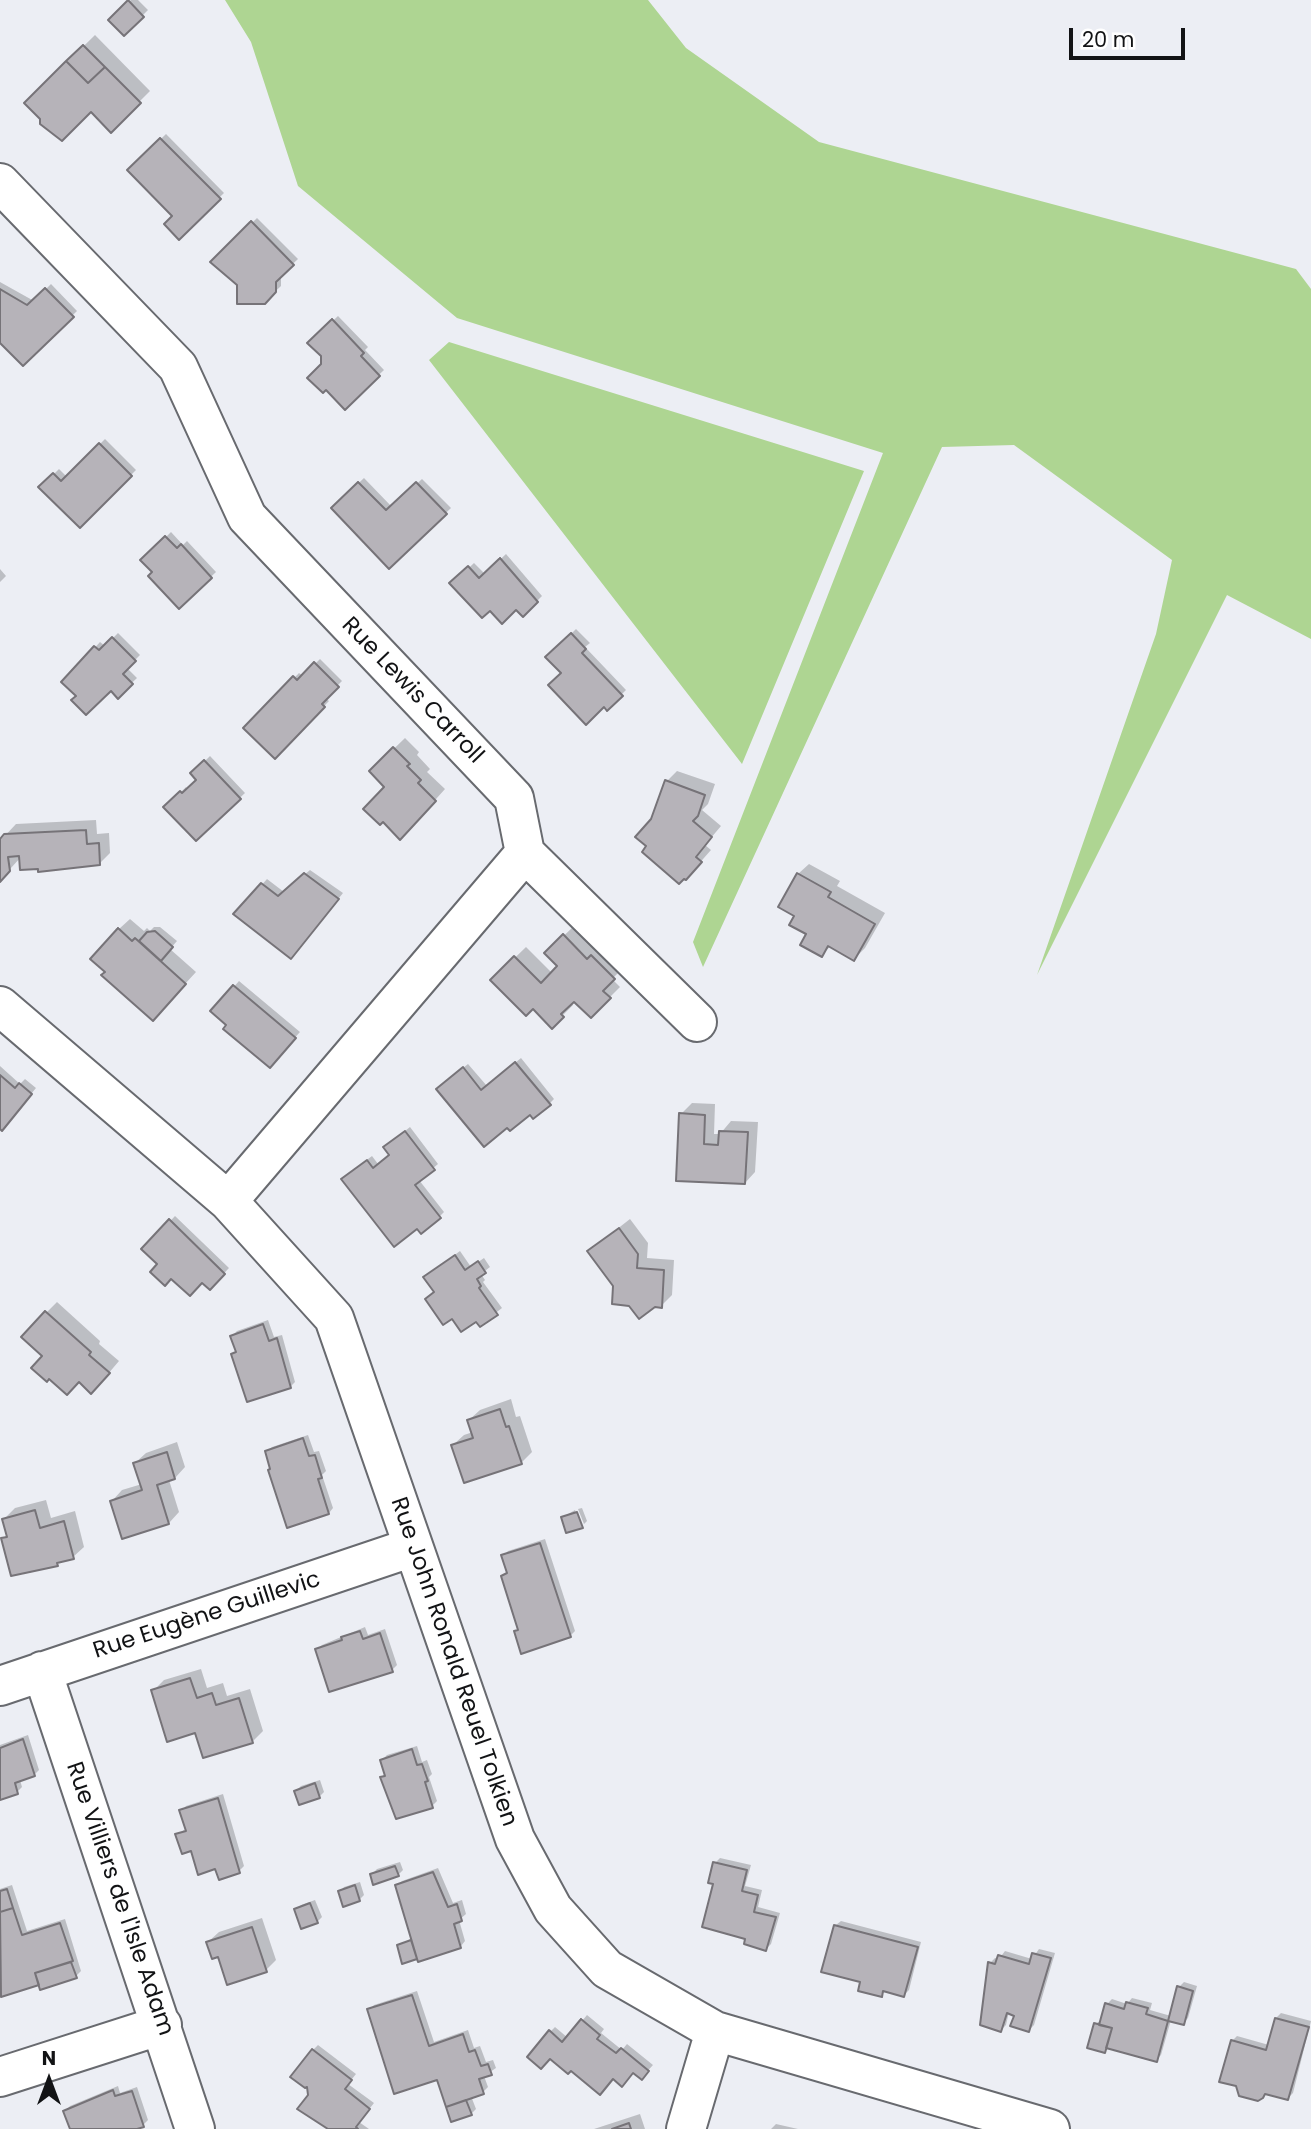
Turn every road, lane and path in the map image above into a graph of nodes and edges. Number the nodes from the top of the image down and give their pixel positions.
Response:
1 (0, 183) edge
2 (525, 853) junction
3 (0, 1006) edge
4 (697, 1022) dead end
5 (229, 1201) junction
6 (414, 1547) junction
7 (42, 1671) junction
8 (0, 1686) edge
9 (162, 2025) junction
10 (715, 2031) junction
11 (0, 2077) edge
12 (195, 2129) edge
13 (686, 2129) edge
14 (1050, 2129) edge

1 - 2 street, Rue Lewis Carroll
2 - 4 street
2 - 5 street
3 - 5 street, Rue John Ronald Reuel Tolkien
5 - 6 street, Rue John Ronald Reuel Tolkien
6 - 7 street, Rue Eugène Guillevic
6 - 10 street, Rue John Ronald Reuel Tolkien
7 - 8 street, Rue Eugène Guillevic
7 - 9 street, Rue Villiers de l'Isle Adam
9 - 11 street
9 - 12 street, Rue Villiers de l'Isle Adam
10 - 13 street
10 - 14 street, Rue John Ronald Reuel Tolkien

